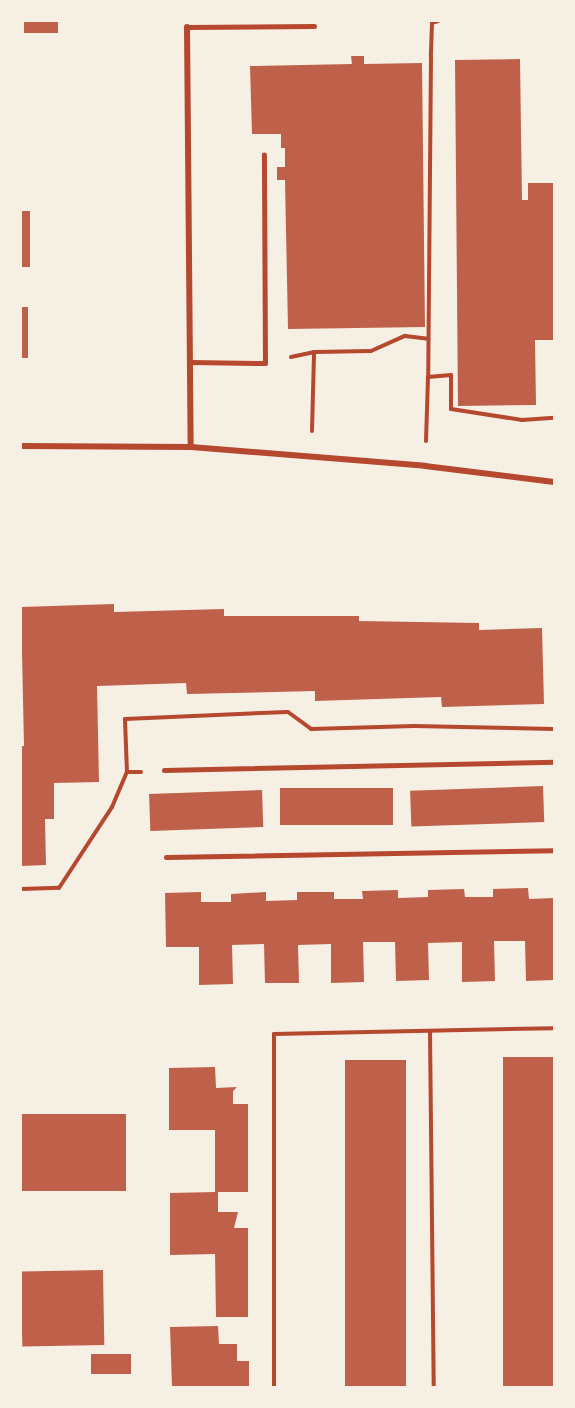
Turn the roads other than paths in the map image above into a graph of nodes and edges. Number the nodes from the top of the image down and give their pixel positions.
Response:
1 (314, 26) dead end
2 (187, 27) joint
3 (264, 155) dead end
4 (190, 362) junction
5 (21, 446) edge
6 (191, 447) junction
7 (554, 482) edge
8 (554, 762) edge
9 (164, 770) dead end
10 (554, 850) edge
11 (166, 857) dead end

1 - 2 lane
2 - 4 street
3 - 4 lane
4 - 6 street
5 - 6 street
6 - 7 street
8 - 9 lane
10 - 11 lane

